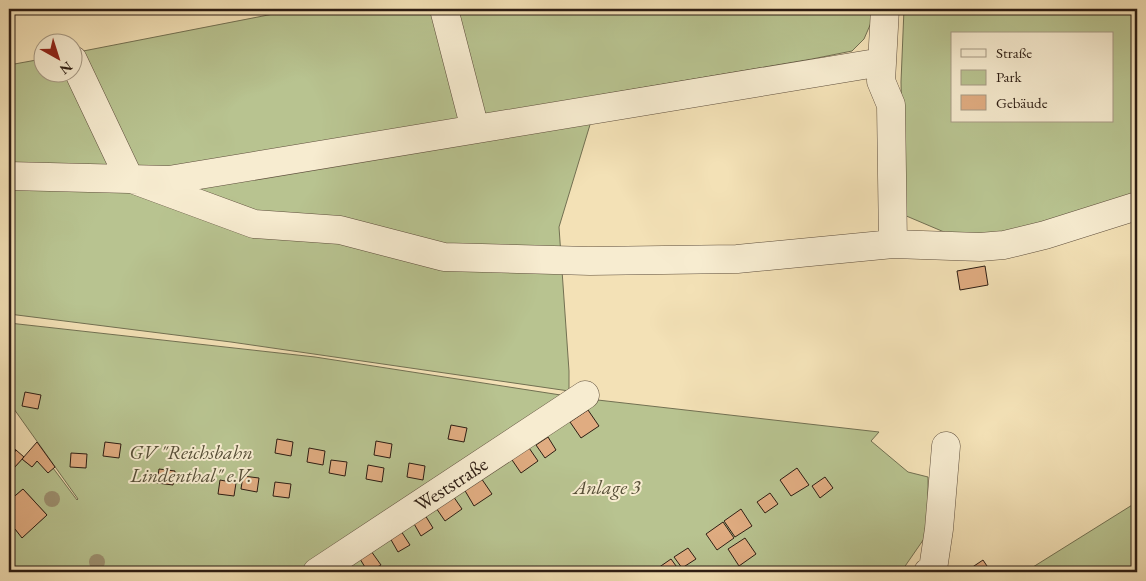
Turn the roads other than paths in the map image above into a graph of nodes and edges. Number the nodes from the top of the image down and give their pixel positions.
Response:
1 (444, 9) edge
2 (885, 9) edge
3 (882, 62) junction
4 (82, 77) edge
5 (476, 129) junction
6 (9, 176) edge
7 (130, 178) junction
8 (1137, 206) edge
9 (893, 244) junction
10 (585, 396) dead end
11 (946, 446) dead end
12 (317, 572) edge
13 (928, 572) edge

1 - 5 lane
2 - 3 lane
3 - 5 lane
3 - 9 lane
4 - 7 lane
5 - 7 lane
6 - 7 lane
7 - 9 lane
8 - 9 lane
10 - 12 lane, Weststraße
11 - 13 lane

